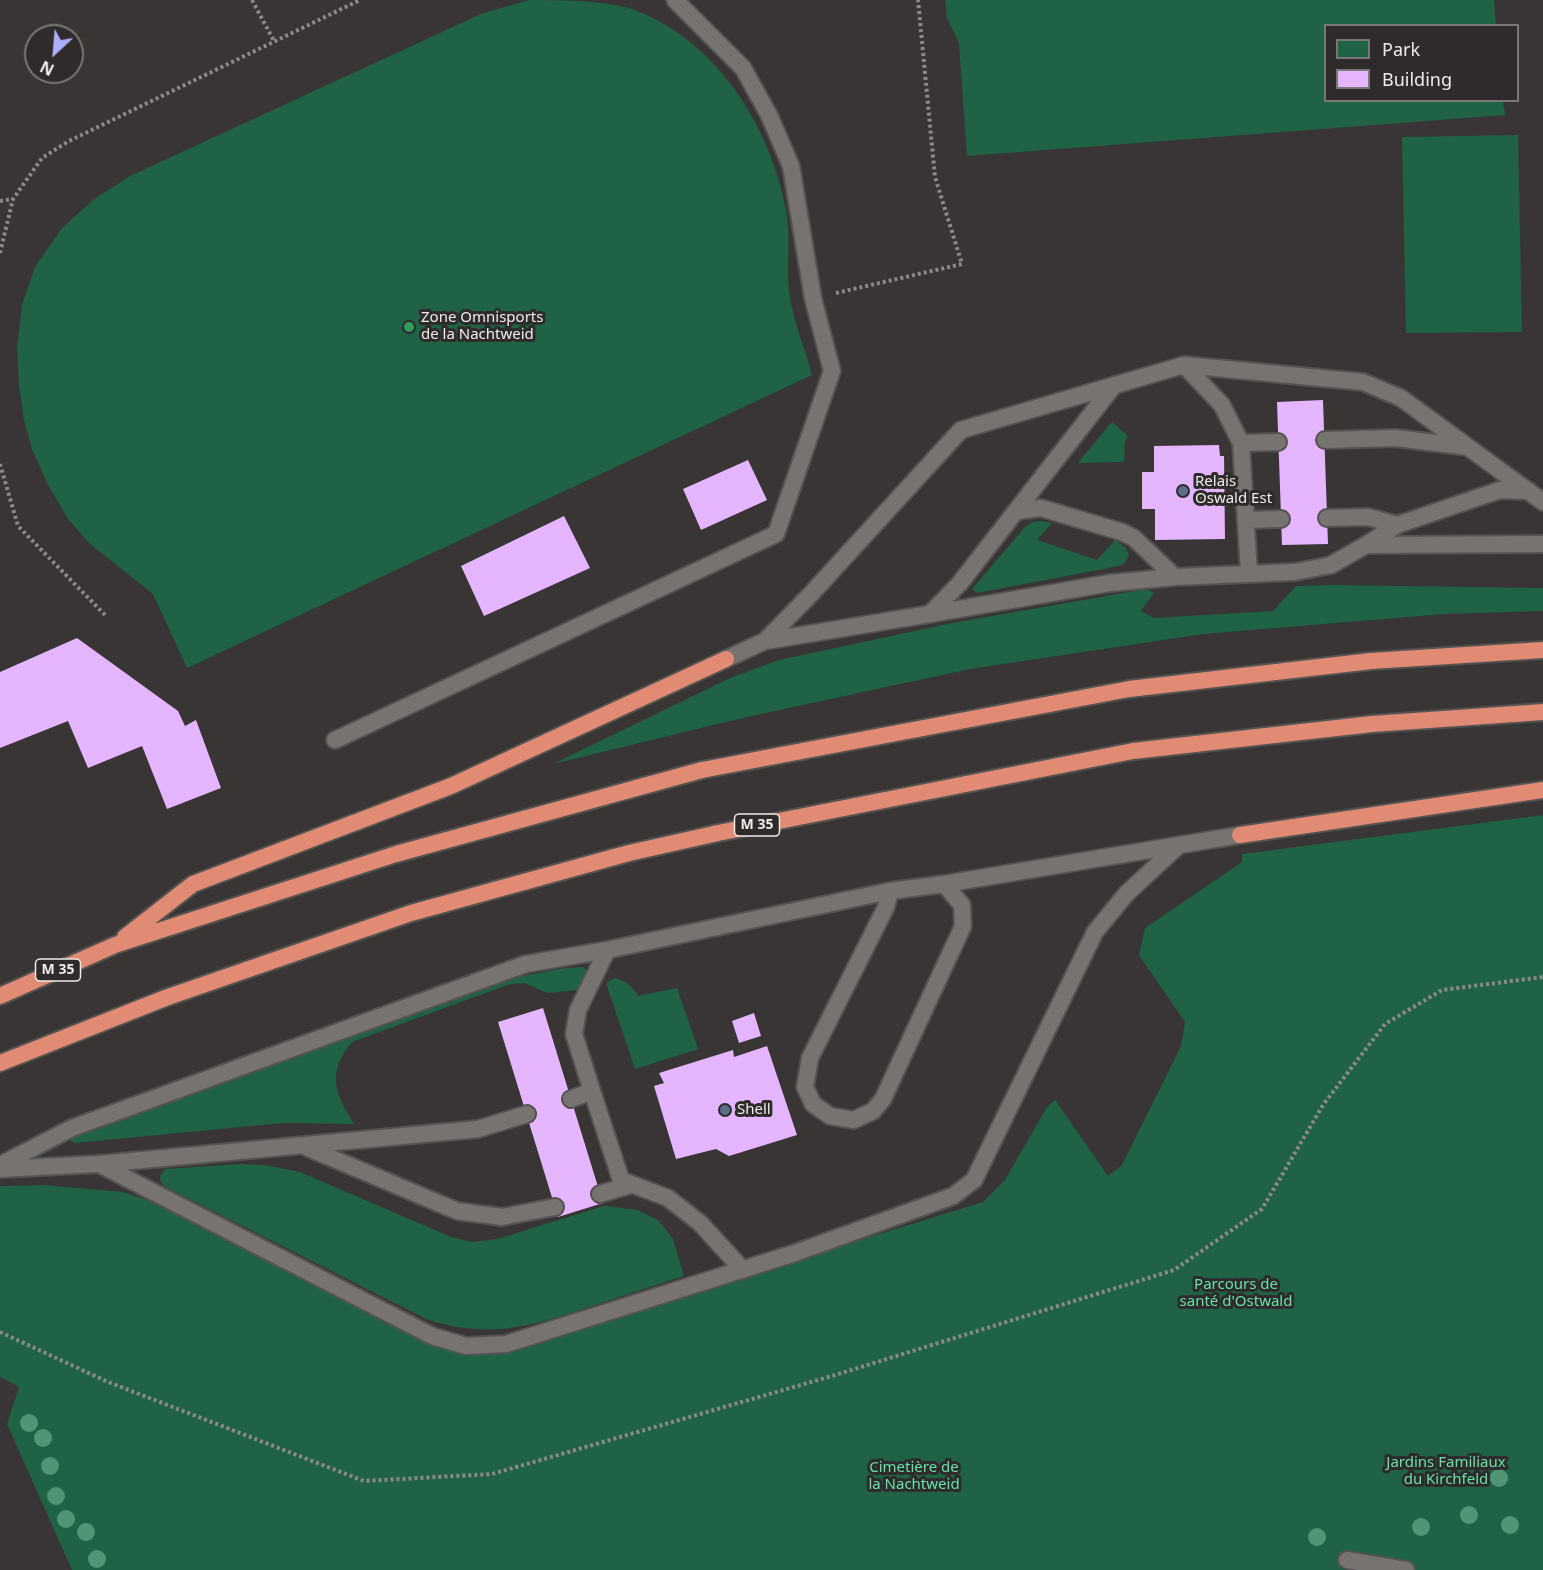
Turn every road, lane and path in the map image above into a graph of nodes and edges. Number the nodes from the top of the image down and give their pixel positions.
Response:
1 (252, 0) edge
2 (360, 0) edge
3 (675, 0) edge
4 (918, 0) edge
5 (274, 41) junction
6 (13, 199) junction
7 (0, 201) edge
8 (0, 253) edge
9 (813, 298) junction
10 (1184, 364) junction
11 (1114, 385) junction
12 (1325, 440) dead end
13 (1278, 442) dead end
14 (1241, 443) junction
15 (1469, 447) junction
16 (0, 464) edge
17 (1529, 491) junction
18 (1543, 502) edge
19 (1017, 512) junction
20 (1327, 518) dead end
21 (1281, 519) dead end
22 (1246, 520) junction
23 (1397, 525) junction
24 (1543, 544) edge
25 (1366, 545) junction
26 (1249, 573) junction
27 (1175, 577) junction
28 (930, 614) junction
29 (106, 617) dead end
30 (765, 641) junction
31 (1543, 650) edge
32 (726, 659) joint
33 (1543, 712) edge
34 (335, 740) dead end
35 (1543, 790) edge
36 (1240, 835) joint
37 (1178, 846) junction
38 (944, 884) junction
39 (890, 891) junction
40 (115, 945) junction
41 (607, 950) junction
42 (1543, 977) edge
43 (0, 996) edge
44 (0, 1063) edge
45 (592, 1091) junction
46 (571, 1099) dead end
47 (526, 1114) dead end
48 (305, 1146) junction
49 (99, 1164) junction
50 (0, 1167) edge
51 (630, 1185) junction
52 (600, 1194) dead end
53 (555, 1207) dead end
54 (743, 1270) junction
55 (0, 1332) edge
56 (1347, 1560) dead end
57 (1407, 1570) edge

1 - 5 path
2 - 5 path
3 - 9 lane
4 - 9 path
5 - 6 path
6 - 7 path
6 - 8 path
9 - 34 lane
10 - 11 lane
10 - 14 lane
10 - 15 lane
11 - 19 lane
11 - 30 lane
12 - 15 lane
13 - 14 lane
14 - 22 lane
15 - 17 lane
16 - 29 path
17 - 18 lane
17 - 23 lane
19 - 27 lane
19 - 28 lane
20 - 23 lane
21 - 22 lane
22 - 26 lane
23 - 25 lane
24 - 25 lane
25 - 26 lane
26 - 27 lane
27 - 28 lane
28 - 30 lane
30 - 32 lane
31 - 40 highway, M 35
32 - 40 highway
33 - 44 highway, M 35
35 - 36 highway
36 - 37 lane
37 - 38 lane
37 - 54 lane
38 - 39 lane
38 - 39 lane
39 - 41 lane
40 - 43 highway, M 35
41 - 45 lane
41 - 50 lane
42 - 55 path
45 - 46 lane
45 - 51 lane
47 - 48 lane
48 - 49 lane
48 - 53 lane
49 - 50 lane
49 - 54 lane
51 - 52 lane
51 - 54 lane
56 - 57 lane

